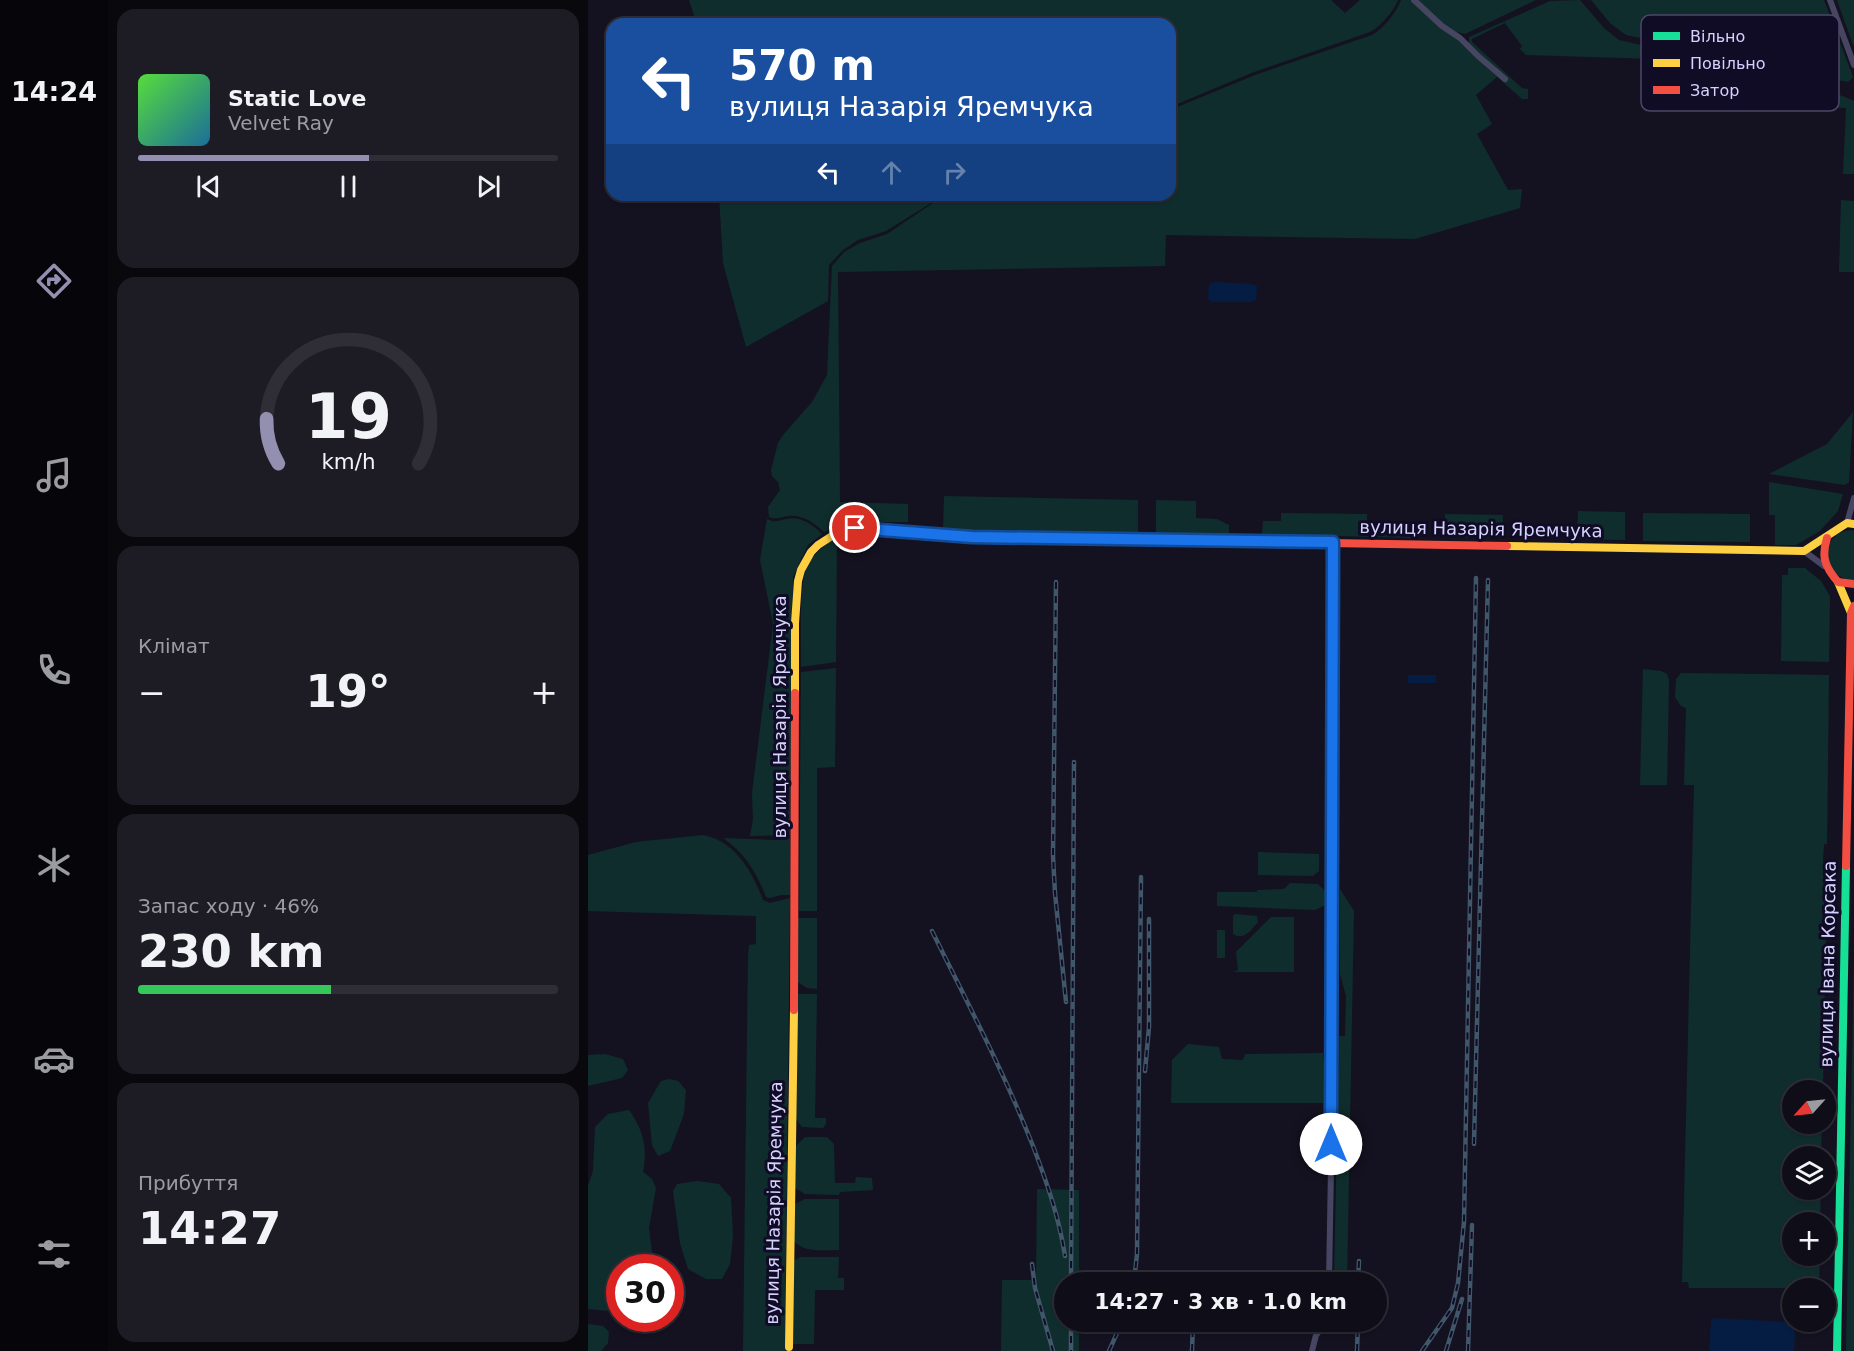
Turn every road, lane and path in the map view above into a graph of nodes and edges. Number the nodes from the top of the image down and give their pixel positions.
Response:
1 (1414, 0) edge
2 (1830, 0) edge
3 (1837, 15) edge
4 (1839, 20) edge
5 (1852, 50) edge
6 (1854, 65) edge
7 (1505, 79) dead end
8 (1854, 498) edge
9 (1850, 523) edge
10 (1827, 537) junction
11 (1333, 542) junction
12 (1804, 551) junction
13 (1824, 566) junction
14 (1838, 582) junction
15 (1854, 584) edge
16 (1852, 609) edge
17 (1329, 1272) edge
18 (1319, 1332) edge
19 (789, 1347) dead end
20 (1312, 1351) edge
21 (1837, 1351) edge

1 - 7 street
2 - 3 street
4 - 5 street
5 - 6 street
8 - 9 street
9 - 10 street
10 - 12 street
10 - 13 street
11 - 12 street, вулиця Назарія Яремчука
11 - 17 street
11 - 19 street, вулиця Назарія Яремчука
12 - 13 street
13 - 14 street
14 - 15 street
14 - 16 street
16 - 21 street, вулиця Івана Корсака
18 - 20 street

